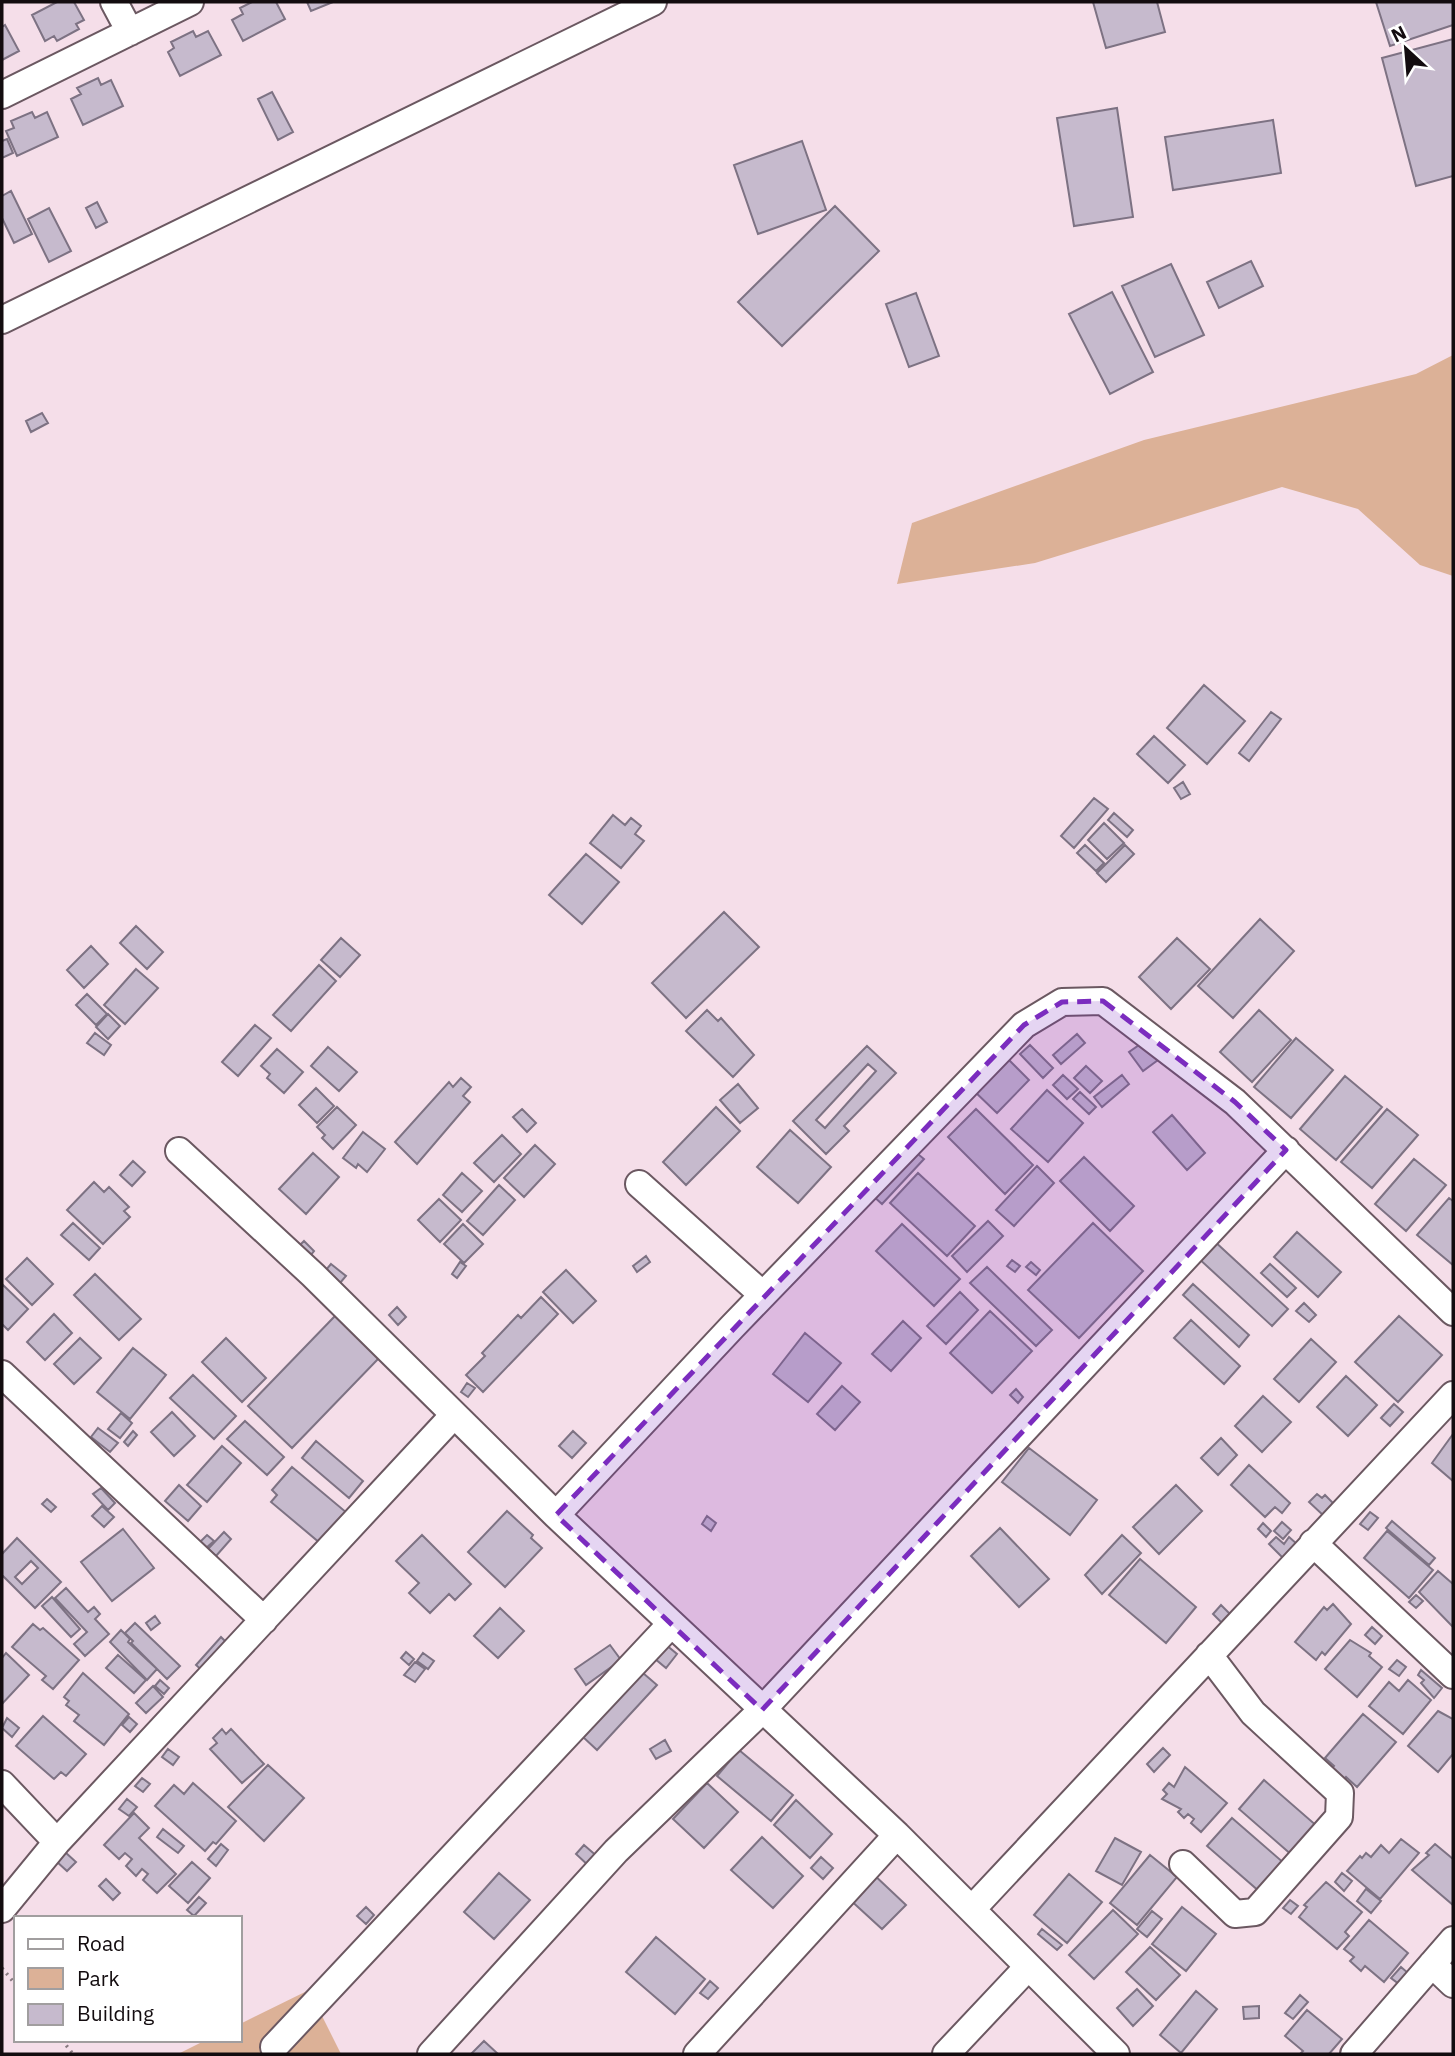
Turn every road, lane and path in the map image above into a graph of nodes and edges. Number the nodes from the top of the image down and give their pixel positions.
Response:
1 (114, 2) edge
2 (190, 2) edge
3 (653, 2) edge
4 (130, 32) junction
5 (2, 95) edge
6 (2, 320) edge
7 (1286, 1150) junction
8 (179, 1152) dead end
9 (639, 1184) dead end
10 (763, 1295) junction
11 (1453, 1312) edge
12 (2, 1374) edge
13 (1453, 1395) edge
14 (453, 1416) junction
15 (556, 1515) junction
16 (1314, 1543) junction
17 (264, 1620) junction
18 (671, 1624) junction
19 (1209, 1655) junction
20 (1453, 1675) edge
21 (762, 1710) junction
22 (2, 1784) edge
23 (897, 1835) junction
24 (57, 1842) junction
25 (1183, 1864) dead end
26 (973, 1908) junction
27 (2, 1909) edge
28 (1453, 1940) edge
29 (1432, 1964) junction
30 (2, 1968) edge
31 (1027, 1968) junction
32 (14, 1983) edge
33 (1453, 1984) edge
34 (274, 2047) dead end
35 (431, 2054) edge
36 (697, 2054) edge
37 (946, 2054) edge
38 (1116, 2054) edge
39 (1354, 2054) edge

1 - 4 street
2 - 4 street
3 - 6 street
4 - 5 street
7 - 10 street
7 - 11 street
7 - 21 street
8 - 14 street
9 - 10 street
10 - 15 street
12 - 17 street
13 - 16 street
14 - 15 street
14 - 17 street
15 - 18 street
16 - 19 street
16 - 20 street
17 - 24 street
18 - 21 street
18 - 34 street
19 - 25 street
19 - 26 street
21 - 23 street
21 - 35 street
22 - 24 street
23 - 26 street
23 - 36 street
24 - 27 street
26 - 31 street
28 - 29 street
29 - 33 street
29 - 39 street
30 - 32 path
31 - 37 street
31 - 38 street

